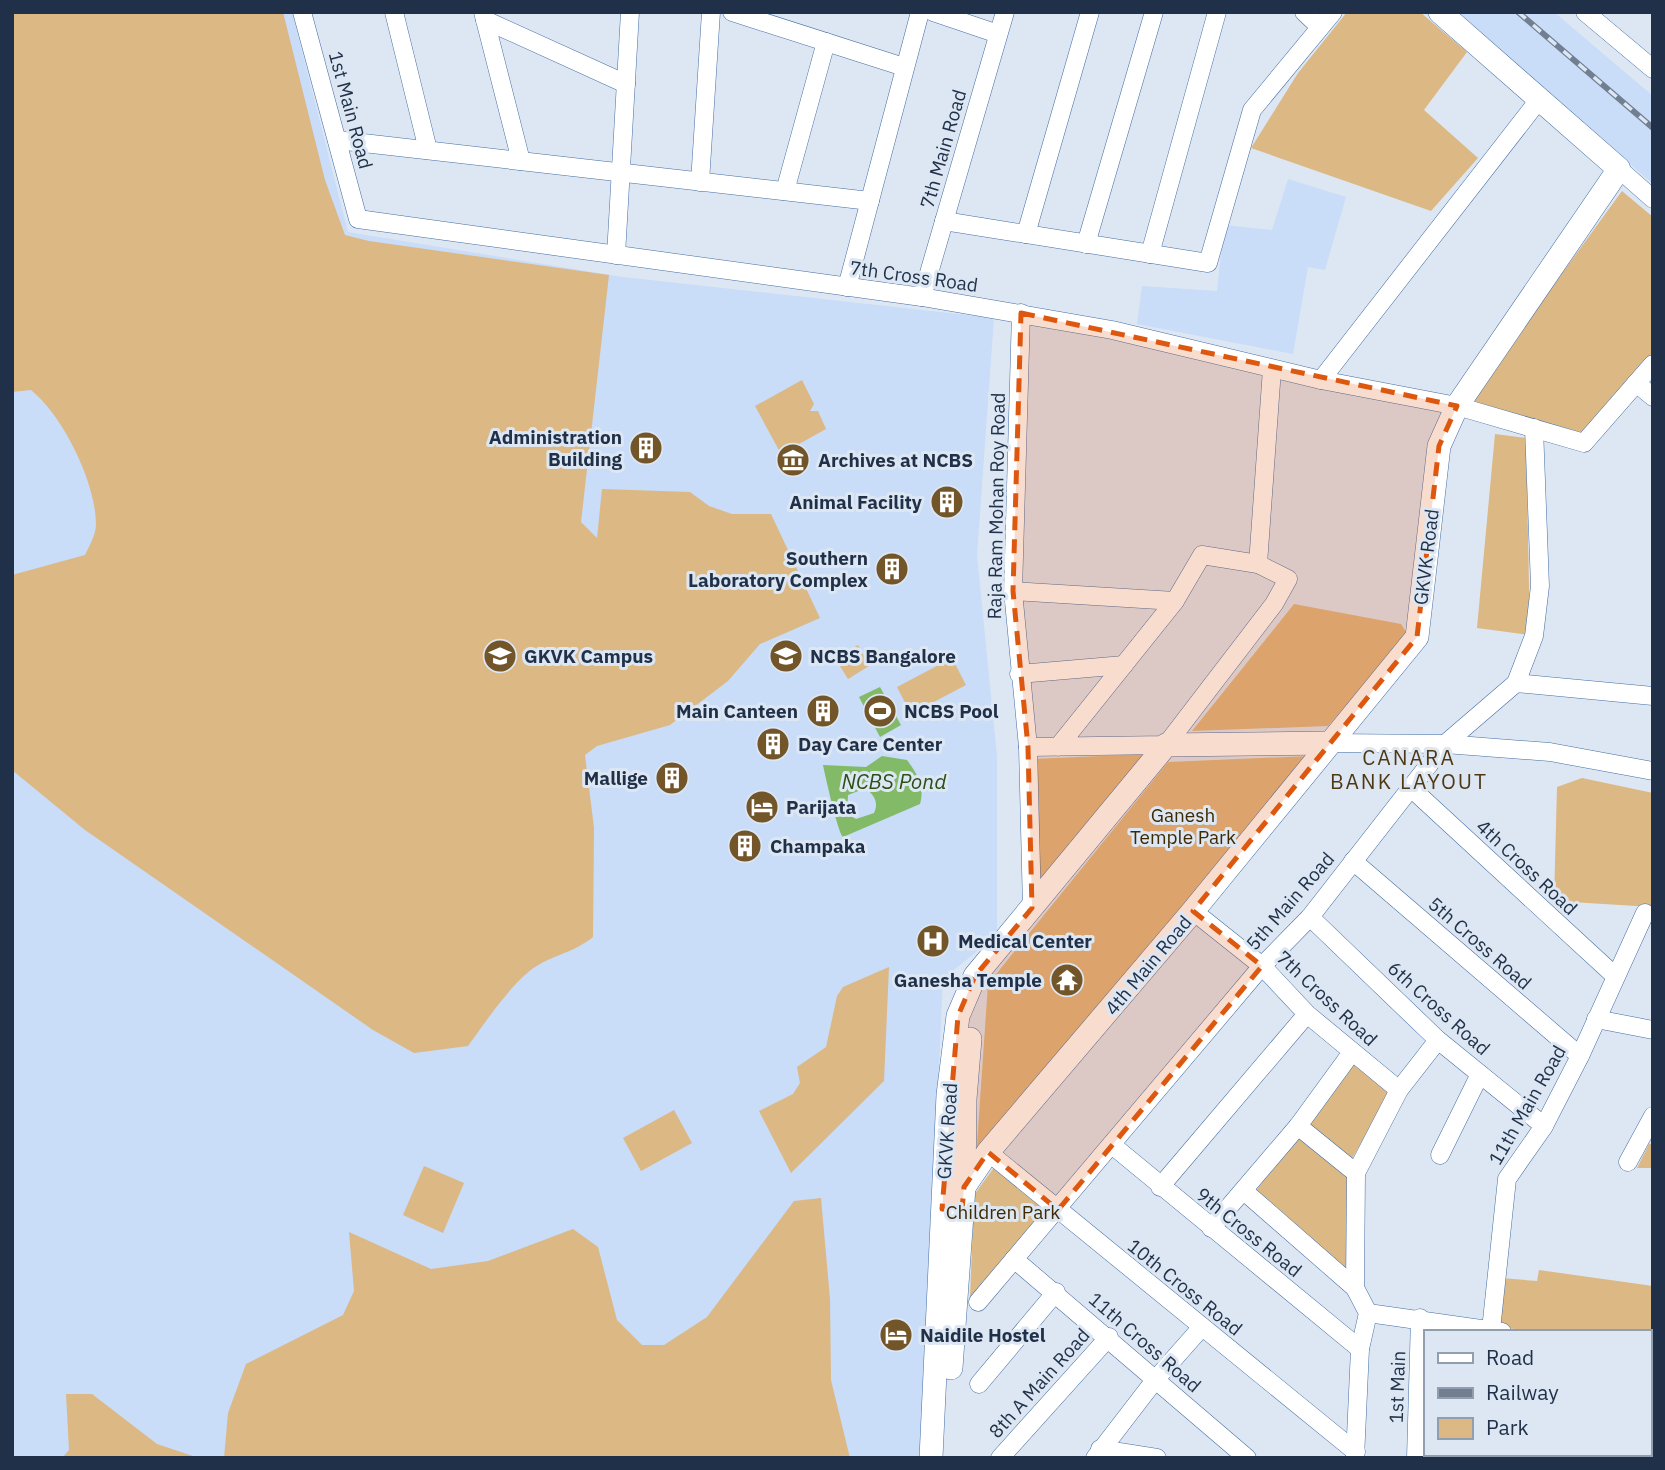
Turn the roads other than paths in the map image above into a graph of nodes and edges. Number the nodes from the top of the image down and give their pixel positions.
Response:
1 (302, 12) edge
2 (394, 12) edge
3 (630, 12) edge
4 (711, 12) edge
5 (732, 12) edge
6 (920, 12) edge
7 (933, 12) edge
8 (1005, 12) edge
9 (1090, 12) edge
10 (1154, 12) edge
11 (1217, 12) edge
12 (1304, 12) edge
13 (1333, 12) edge
14 (1440, 12) edge
15 (1585, 12) edge
16 (484, 16) edge
17 (1320, 27) junction
18 (999, 34) junction
19 (826, 42) junction
20 (904, 67) junction
21 (1653, 69) edge
22 (626, 84) junction
23 (1538, 101) junction
24 (337, 140) junction
25 (428, 150) junction
26 (521, 161) junction
27 (1619, 169) junction
28 (621, 173) junction
29 (700, 182) junction
30 (785, 191) junction
31 (1653, 199) edge
32 (870, 201) junction
33 (358, 219) joint
34 (944, 221) junction
35 (1026, 234) junction
36 (1086, 243) junction
37 (1150, 254) junction
38 (617, 255) junction
39 (847, 287) junction
40 (922, 297) junction
41 (1021, 313) junction
42 (1653, 363) edge
43 (1272, 369) junction
44 (1321, 380) junction
45 (1636, 383) junction
46 (1653, 397) edge
47 (1457, 406) junction
48 (1534, 428) junction
49 (1258, 564) junction
50 (1013, 592) junction
51 (1175, 601) junction
52 (1124, 664) junction
53 (1019, 674) junction
54 (1516, 683) junction
55 (1653, 696) edge
56 (1330, 743) junction
57 (1445, 744) junction
58 (1166, 745) junction
59 (1028, 747) junction
60 (1058, 747) junction
61 (1653, 771) edge
62 (1411, 788) junction
63 (1353, 861) junction
64 (1032, 908) junction
65 (1193, 911) junction
66 (1645, 914) dead end
67 (1310, 917) junction
68 (1262, 966) junction
69 (975, 976) junction
70 (1615, 976) junction
71 (1307, 1014) junction
72 (1596, 1019) junction
73 (1653, 1030) edge
74 (1438, 1040) junction
75 (1352, 1052) junction
76 (1580, 1056) junction
77 (1480, 1074) junction
78 (1399, 1090) junction
79 (1653, 1116) edge
80 (1298, 1126) junction
81 (1544, 1126) junction
82 (1112, 1145) junction
83 (988, 1152) junction
84 (1440, 1155) dead end
85 (1628, 1162) dead end
86 (1356, 1173) junction
87 (964, 1187) junction
88 (1160, 1187) junction
89 (1245, 1192) junction
90 (952, 1209) junction
91 (1058, 1210) junction
92 (1211, 1228) junction
93 (1014, 1259) junction
94 (1355, 1288) junction
95 (1055, 1292) junction
96 (978, 1302) dead end
97 (1368, 1313) junction
98 (1420, 1318) junction
99 (1201, 1328) junction
100 (1467, 1328) edge
101 (1487, 1330) edge
102 (1497, 1330) edge
103 (1109, 1337) junction
104 (1360, 1349) junction
105 (1155, 1380) junction
106 (979, 1384) dead end
107 (1097, 1453) edge
108 (1356, 1455) edge
109 (931, 1458) edge
110 (946, 1458) edge
111 (1000, 1458) edge
112 (1157, 1458) edge
113 (1247, 1458) edge
114 (1416, 1458) edge

1 - 24 street, 1st Main Road
2 - 25 street
3 - 22 street
4 - 29 street
5 - 19 street
6 - 20 street
7 - 18 street
8 - 18 street, 7th Main Road
9 - 35 street
10 - 36 street
11 - 37 street
12 - 17 street
13 - 17 street
14 - 23 main road
15 - 21 street
16 - 22 street
16 - 26 street
17 - 37 street
18 - 34 street, 7th Main Road
19 - 20 street
19 - 30 street
20 - 32 street
22 - 28 street
23 - 27 main road
23 - 44 street
24 - 25 street
24 - 33 street, 1st Main Road
25 - 26 street
26 - 28 street
27 - 31 street
27 - 47 main road, GKVK Road
28 - 29 street
28 - 38 street
29 - 30 street
30 - 32 street
32 - 39 street
33 - 38 street, 7th Cross Road
34 - 35 street
34 - 40 street, 7th Main Road
35 - 36 street
36 - 37 street
38 - 39 street, 7th Cross Road
39 - 40 street, 7th Cross Road
40 - 41 street, 7th Cross Road
41 - 43 street, 7th Cross Road
41 - 50 street, Raja Ram Mohan Roy Road
42 - 45 street
43 - 44 street, 7th Cross Road
43 - 49 street
44 - 47 street, 7th Cross Road
45 - 46 street
45 - 48 street, 7th Cross Road
47 - 48 street, 7th Cross Road
47 - 56 main road, GKVK Road
48 - 54 street
49 - 51 street
49 - 58 street
50 - 51 street
50 - 53 street, Raja Ram Mohan Roy Road
51 - 52 street
52 - 53 street
52 - 60 street
53 - 59 street, Raja Ram Mohan Roy Road
54 - 55 street
54 - 57 street, 5th Main Road
56 - 57 street
56 - 58 main road
56 - 65 main road, 4th Main Road
57 - 61 street
57 - 62 street, 5th Main Road
58 - 60 street
58 - 64 main road, GKVK Road
59 - 60 street
59 - 64 street, Raja Ram Mohan Roy Road
62 - 63 street, 5th Main Road
62 - 70 street, 4th Cross Road
63 - 67 street, 5th Main Road
63 - 76 street, 5th Cross Road
64 - 69 main road, GKVK Road
65 - 68 street, 7th Cross Road
65 - 83 main road, 4th Main Road
66 - 70 street, 11th Main Road
67 - 68 street, 5th Main Road
67 - 74 street, 6th Cross Road
68 - 71 street, 7th Cross Road
68 - 82 street, 5th Main Road
69 - 87 main road, GKVK Road
69 - 90 main road, GKVK Road
70 - 72 street, 11th Main Road
71 - 75 street, 7th Cross Road
71 - 88 street
72 - 73 street
72 - 76 street, 11th Main Road
74 - 77 street, 6th Cross Road
74 - 78 street
75 - 78 street, 7th Cross Road
75 - 80 street
76 - 81 street, 11th Main Road
77 - 81 street, 6th Cross Road
77 - 84 street
78 - 86 street
79 - 85 street
80 - 86 street
80 - 89 street
81 - 102 street, 11th Main Road
82 - 88 street, 9th Cross Road
82 - 91 street, 5th Main Road
83 - 87 main road, 4th Main Road
83 - 91 street, 10th Cross Road
86 - 94 street
87 - 90 main road, GKVK Road
88 - 92 street, 9th Cross Road
89 - 92 street
89 - 94 street
90 - 109 main road, GKVK Road
90 - 110 main road, GKVK Road
91 - 93 street, 5th Main Road
91 - 99 street, 10th Cross Road
92 - 104 street, 9th Cross Road
93 - 95 street, 11th Cross Road
93 - 96 street, 5th Main Road
94 - 97 street
95 - 103 street, 11th Cross Road
95 - 106 street
97 - 98 street
97 - 104 street
98 - 100 street
98 - 114 street, 1st Main
99 - 105 street
99 - 108 street, 10th Cross Road
100 - 101 street
103 - 105 street, 11th Cross Road
103 - 111 street, 8th A Main Road
104 - 108 street
105 - 107 street
105 - 113 street, 11th Cross Road
107 - 112 street

